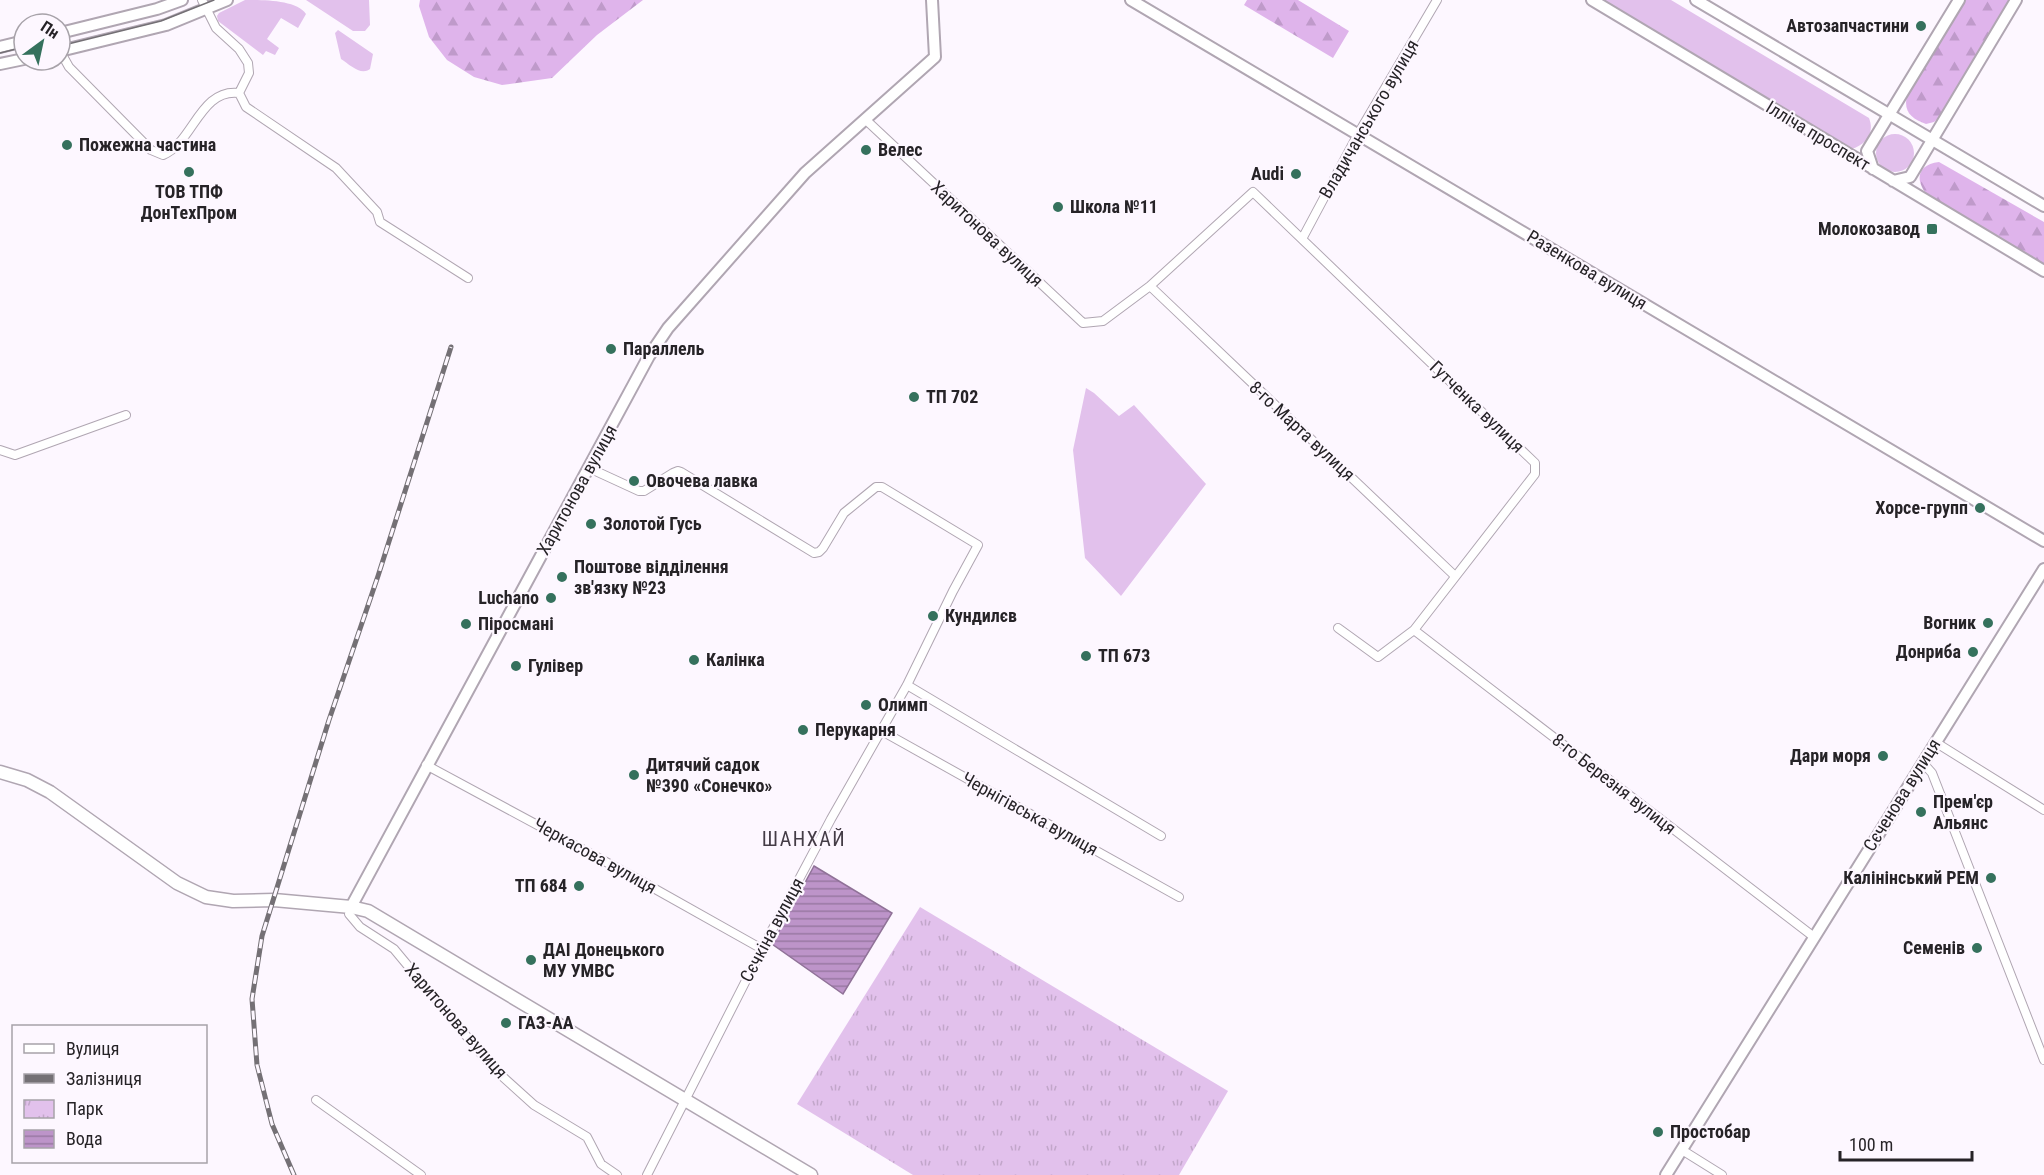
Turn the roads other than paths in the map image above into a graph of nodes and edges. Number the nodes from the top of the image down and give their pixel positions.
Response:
1 (182, 0) edge
2 (227, 0) edge
3 (932, 0) edge
4 (1131, 0) edge
5 (1437, 0) edge
6 (1592, 0) edge
7 (1696, 0) edge
8 (1959, 0) edge
9 (2016, 0) edge
10 (204, 5) edge
11 (72, 30) edge
12 (72, 48) edge
13 (72, 70) edge
14 (238, 93) junction
15 (1889, 115) junction
16 (866, 120) junction
17 (1358, 134) junction
18 (1932, 140) junction
19 (1873, 169) junction
20 (1893, 181) junction
21 (2044, 206) edge
22 (1302, 239) junction
23 (2044, 271) edge
24 (468, 278) dead end
25 (1149, 286) junction
26 (126, 415) dead end
27 (0, 450) edge
28 (589, 468) junction
29 (2044, 541) edge
30 (2044, 569) edge
31 (1455, 576) junction
32 (1338, 628) dead end
33 (1414, 630) junction
34 (907, 685) junction
35 (880, 730) junction
36 (1935, 742) junction
37 (1923, 763) junction
38 (426, 765) junction
39 (0, 772) edge
40 (2044, 810) edge
41 (1161, 836) dead end
42 (1179, 897) dead end
43 (351, 907) junction
44 (1814, 937) junction
45 (762, 949) junction
46 (2044, 1060) edge
47 (685, 1099) junction
48 (316, 1100) dead end
49 (1682, 1150) junction
50 (421, 1175) edge
51 (617, 1175) edge
52 (647, 1175) edge
53 (811, 1175) edge
54 (1666, 1175) edge
55 (1722, 1175) edge

1 - 11 street
2 - 10 street
3 - 16 street, Харитонова вулиця
4 - 17 street, Разенкова вулиця
5 - 17 street, Владичанського вулиця
6 - 19 street, Ілліча проспект
7 - 15 street
8 - 15 street
9 - 18 street
10 - 12 street
10 - 14 street
13 - 14 street
14 - 24 street
15 - 18 street
15 - 19 street
16 - 25 street, Харитонова вулиця
16 - 28 street, Харитонова вулиця
17 - 22 street, Владичанського вулиця
17 - 29 street, Разенкова вулиця
18 - 20 street
18 - 21 street
19 - 20 street, Ілліча проспект
20 - 23 street, Ілліча проспект
22 - 25 street, Гутченка вулиця
22 - 31 street, Гутченка вулиця
25 - 31 street, 8-го Марта вулиця
26 - 27 street
28 - 34 street, Сєчкіна вулиця
28 - 38 street, Харитонова вулиця
30 - 36 street, Сєченова вулиця
31 - 33 street, Гутченка вулиця
32 - 33 street, Гутченка вулиця
33 - 44 street, 8-го Березня вулиця
34 - 35 street, Сєчкіна вулиця
34 - 41 street
35 - 42 street, Чернігівська вулиця
35 - 45 street, Сєчкіна вулиця
36 - 37 street, Сєченова вулиця
36 - 40 street
37 - 44 street, Сєченова вулиця
37 - 46 street
38 - 43 street, Харитонова вулиця
38 - 45 street, Черкасова вулиця
39 - 43 main road
43 - 47 main road
43 - 51 street, Харитонова вулиця
44 - 49 street, Сєченова вулиця
45 - 47 street, Сєчкіна вулиця
47 - 52 street, Сєчкіна вулиця
47 - 53 main road
48 - 50 street
49 - 54 street, Сєченова вулиця
49 - 55 street

